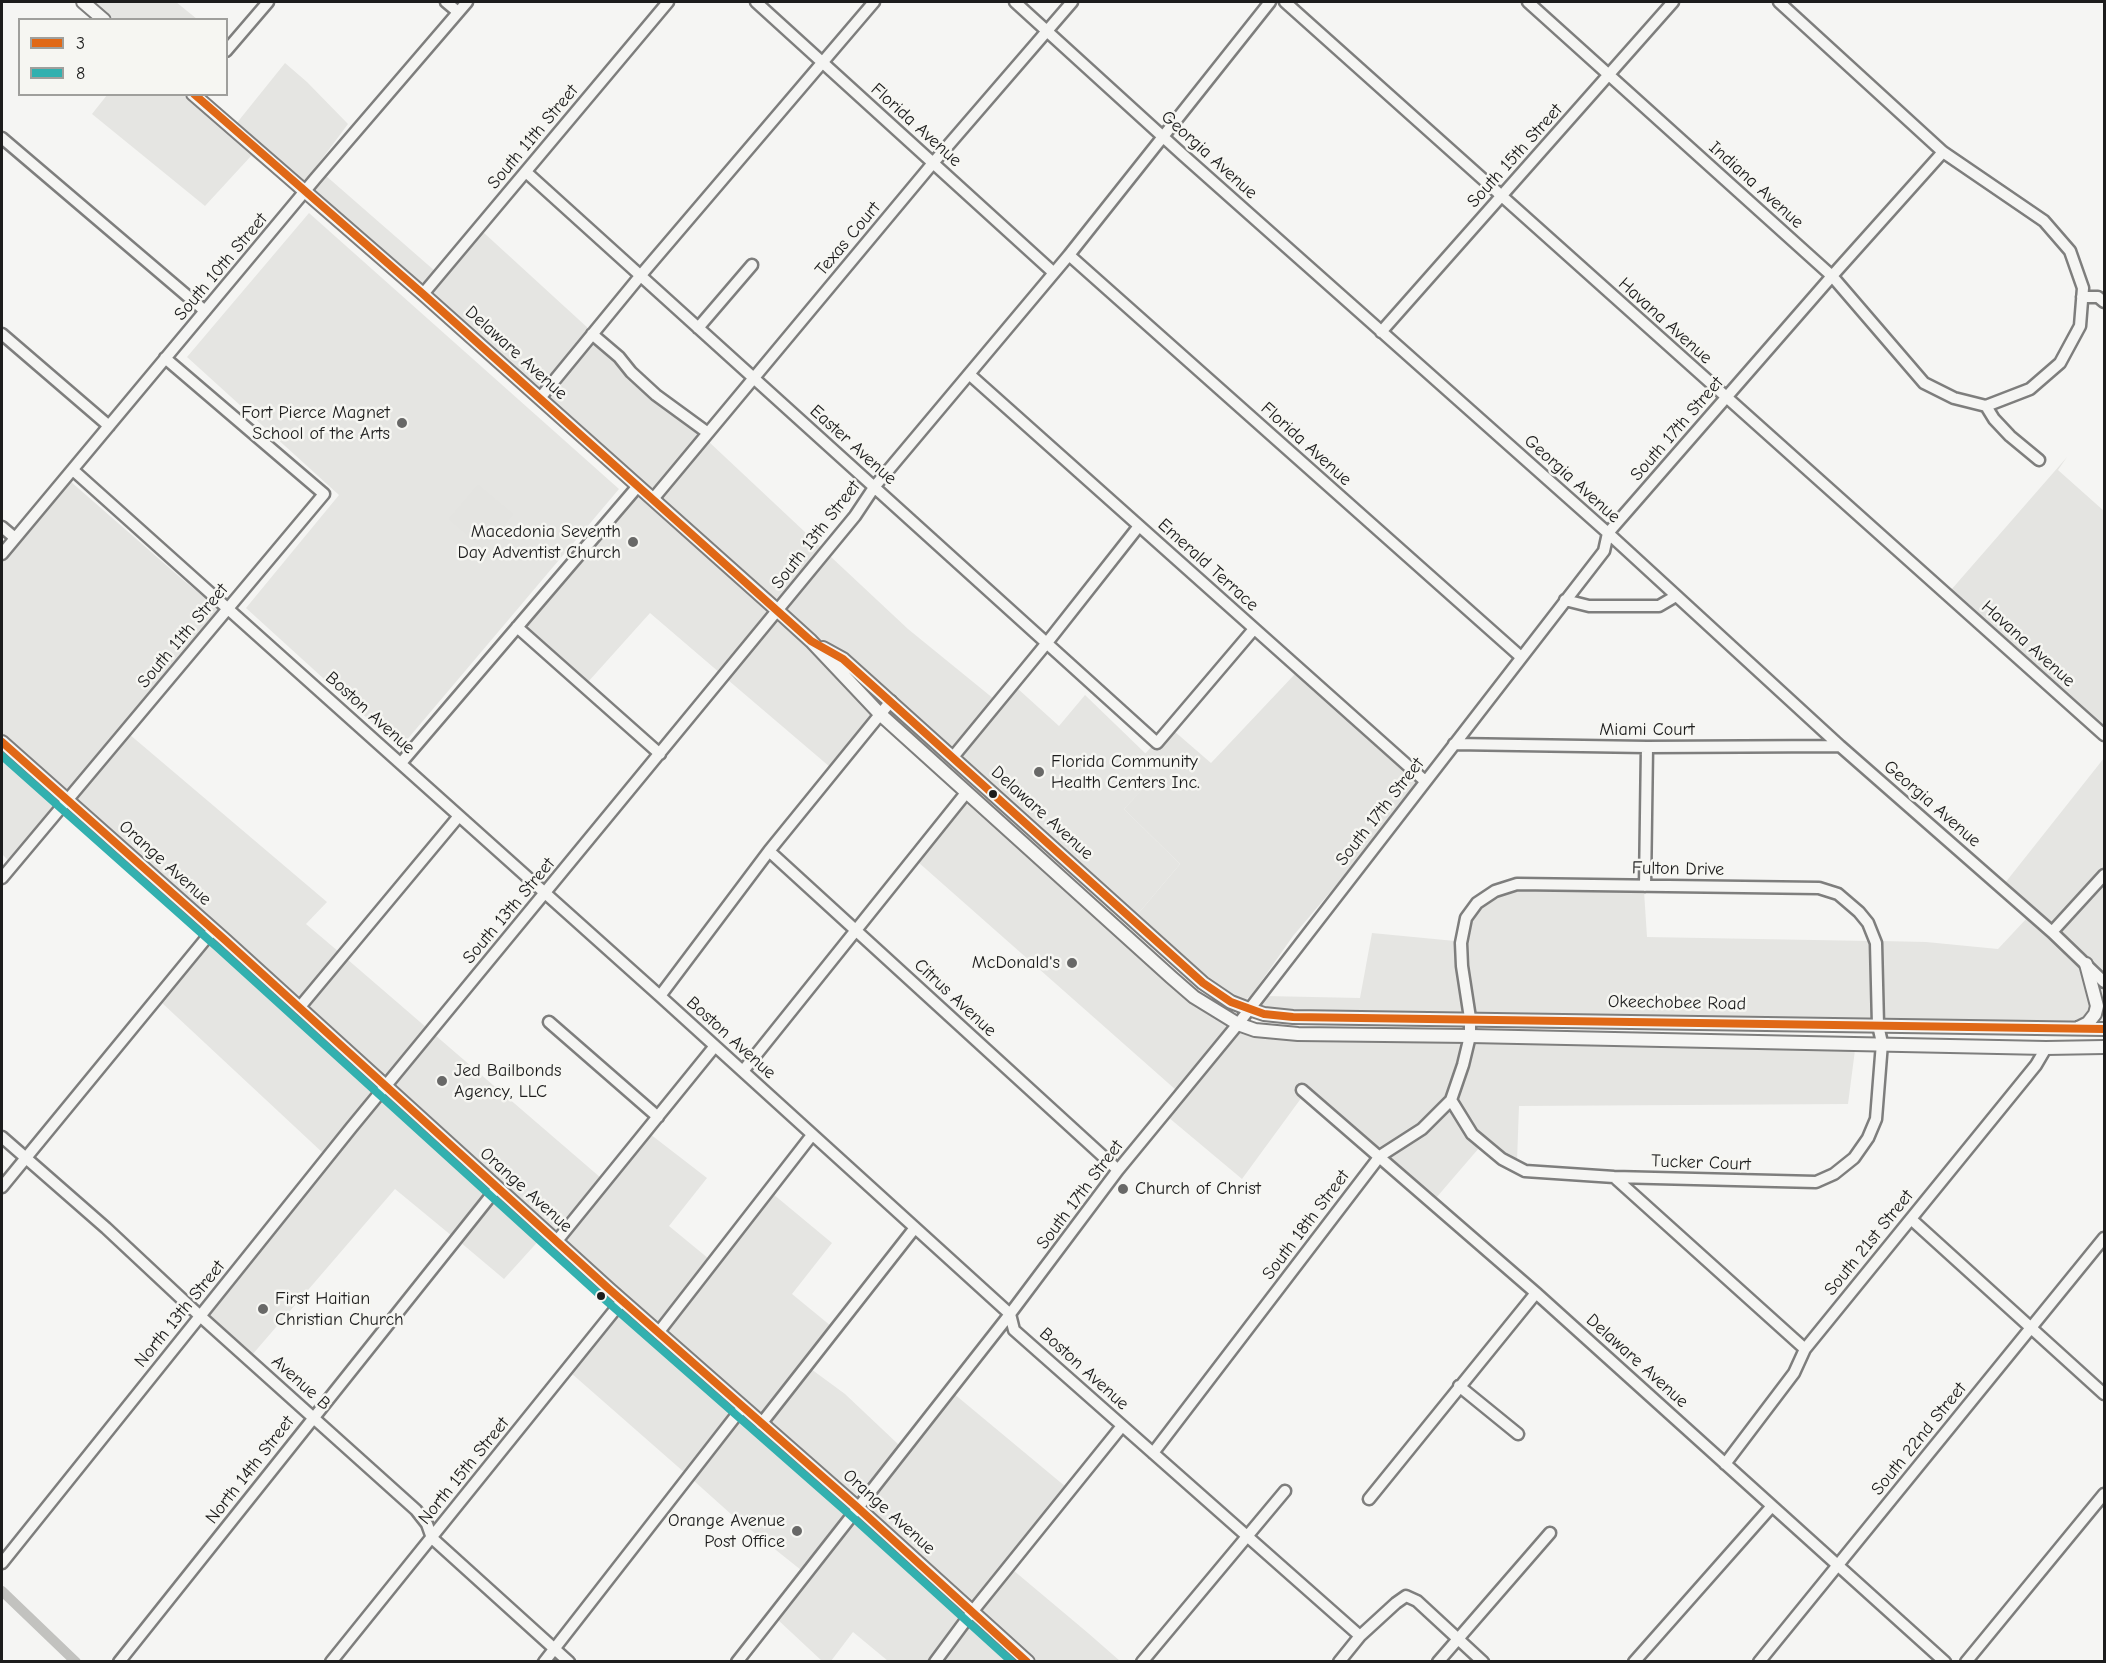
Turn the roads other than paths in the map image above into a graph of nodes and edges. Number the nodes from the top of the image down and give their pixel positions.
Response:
1 (83, 2) edge
2 (268, 2) edge
3 (446, 2) edge
4 (467, 2) edge
5 (668, 2) edge
6 (756, 2) edge
7 (874, 2) edge
8 (1016, 2) edge
9 (1072, 2) edge
10 (1270, 2) edge
11 (1285, 2) edge
12 (1528, 2) edge
13 (1673, 2) edge
14 (1779, 2) edge
15 (458, 12) junction
16 (102, 18) edge
17 (1048, 30) junction
18 (228, 49) edge
19 (822, 62) junction
20 (1610, 74) junction
21 (195, 96) edge
22 (1164, 137) junction
23 (2, 138) edge
24 (1943, 152) junction
25 (933, 163) junction
26 (526, 172) junction
27 (305, 191) junction
28 (1501, 196) junction
29 (1069, 255) junction
30 (752, 265) dead end
31 (1054, 273) junction
32 (641, 276) junction
33 (1832, 276) junction
34 (423, 294) junction
35 (2082, 297) junction
36 (2104, 302) edge
37 (205, 311) junction
38 (698, 328) junction
39 (1381, 332) junction
40 (2, 334) edge
41 (592, 334) junction
42 (165, 358) junction
43 (969, 374) junction
44 (754, 378) junction
45 (1726, 397) junction
46 (540, 398) junction
47 (1986, 406) junction
48 (109, 426) junction
49 (708, 433) junction
50 (2039, 460) dead end
51 (73, 470) junction
52 (638, 486) junction
53 (875, 486) junction
54 (653, 500) junction
55 (1139, 526) junction
56 (2, 527) edge
57 (1608, 533) junction
58 (15, 538) junction
59 (2, 554) edge
60 (1676, 597) junction
61 (1565, 600) junction
62 (228, 609) junction
63 (778, 610) junction
64 (517, 627) junction
65 (1254, 629) junction
66 (811, 641) junction
67 (1046, 644) junction
68 (1521, 657) junction
69 (891, 702) junction
70 (880, 714) junction
71 (2104, 735) edge
72 (2, 742) edge
73 (1454, 744) junction
74 (1840, 746) junction
75 (1647, 747) junction
76 (660, 754) junction
77 (953, 757) junction
78 (401, 764) junction
79 (1425, 781) junction
80 (966, 793) junction
81 (67, 800) junction
82 (459, 816) junction
83 (769, 851) junction
84 (2104, 875) edge
85 (2, 878) edge
86 (1646, 886) junction
87 (545, 893) junction
88 (213, 930) junction
89 (857, 930) junction
90 (2052, 932) junction
91 (2086, 964) junction
92 (2104, 982) edge
93 (660, 996) junction
94 (299, 1008) junction
95 (1249, 1009) junction
96 (1470, 1018) junction
97 (549, 1022) dead end
98 (1238, 1024) junction
99 (1878, 1025) junction
100 (2078, 1028) junction
101 (2104, 1029) edge
102 (1470, 1036) junction
103 (1882, 1043) junction
104 (715, 1046) junction
105 (2104, 1047) edge
106 (2046, 1048) junction
107 (743, 1071) junction
108 (385, 1086) junction
109 (1302, 1090) dead end
110 (1451, 1100) junction
111 (658, 1117) junction
112 (812, 1135) junction
113 (2, 1137) edge
114 (1380, 1156) junction
115 (26, 1158) junction
116 (1118, 1170) junction
117 (1614, 1177) junction
118 (2, 1187) edge
119 (497, 1188) junction
120 (1911, 1219) junction
121 (914, 1229) junction
122 (2104, 1238) edge
123 (556, 1242) junction
124 (1536, 1293) junction
125 (622, 1301) junction
126 (1010, 1314) junction
127 (199, 1316) junction
128 (2031, 1327) junction
129 (658, 1333) junction
130 (1805, 1349) junction
131 (1459, 1386) junction
132 (2104, 1394) edge
133 (742, 1408) junction
134 (314, 1416) junction
135 (760, 1424) junction
136 (1122, 1426) junction
137 (1518, 1434) dead end
138 (1153, 1453) junction
139 (1725, 1464) junction
140 (1285, 1491) dead end
141 (2104, 1494) edge
142 (1369, 1499) dead end
143 (1772, 1506) junction
144 (857, 1507) junction
145 (1550, 1533) dead end
146 (1247, 1537) junction
147 (432, 1538) junction
148 (2, 1563) edge
149 (1838, 1565) junction
150 (972, 1612) junction
151 (1360, 1636) junction
152 (1457, 1638) junction
153 (554, 1649) junction
154 (119, 1662) edge
155 (331, 1662) edge
156 (544, 1662) edge
157 (569, 1662) edge
158 (737, 1662) edge
159 (934, 1662) edge
160 (1028, 1662) edge
161 (1142, 1662) edge
162 (1339, 1662) edge
163 (1438, 1662) edge
164 (1483, 1662) edge
165 (1634, 1662) edge
166 (1758, 1662) edge
167 (1945, 1662) edge
168 (1966, 1662) edge

1 - 16 main road
2 - 18 street
3 - 15 street
4 - 15 street, South 10th Street
5 - 26 street, South 11th Street
6 - 19 street, Florida Avenue
7 - 19 street
8 - 17 street, Georgia Avenue
9 - 17 street, Texas Court
10 - 22 street, South 13th Street
11 - 28 street, Havana Avenue
12 - 20 street, Indiana Avenue
13 - 20 street, South 15th Street
14 - 24 street
15 - 27 street, South 10th Street
17 - 22 street, Georgia Avenue
17 - 25 street, Texas Court
19 - 25 street, Florida Avenue
19 - 32 street
20 - 28 street, South 15th Street
20 - 33 street, Indiana Avenue
21 - 27 main road, Delaware Avenue
22 - 29 street, South 13th Street
22 - 39 street, Georgia Avenue
23 - 37 street
24 - 33 street, South 17th Street
24 - 35 street
25 - 31 street, Florida Avenue
25 - 44 street, Texas Court
26 - 32 street, Easter Avenue
26 - 34 street, South 11th Street
27 - 34 main road, Delaware Avenue
27 - 37 street, South 10th Street
28 - 39 street, South 15th Street
28 - 45 street, Havana Avenue
29 - 31 street, South 13th Street
29 - 68 street, Florida Avenue
30 - 38 street
31 - 43 street, South 13th Street
32 - 38 street, Easter Avenue
32 - 41 street
33 - 45 street, South 17th Street
33 - 47 street, Indiana Avenue
34 - 46 main road, Delaware Avenue
35 - 36 street
35 - 47 street
37 - 42 street, South 10th Street
38 - 44 street, Easter Avenue
39 - 57 street, Georgia Avenue
40 - 48 street
41 - 46 street
41 - 49 street
42 - 48 street, South 10th Street
42 - 62 street, South 11th Street
43 - 53 street, South 13th Street
43 - 55 street, Emerald Terrace
44 - 49 street, Texas Court
44 - 53 street, Easter Avenue
45 - 57 street, South 17th Street
45 - 71 street, Havana Avenue
46 - 52 main road, Delaware Avenue
47 - 50 street
48 - 51 street, South 10th Street
49 - 54 street, Texas Court
51 - 58 street, South 10th Street
51 - 62 street, Boston Avenue
52 - 54 main road, Delaware Avenue
52 - 64 street
53 - 63 street, South 13th Street
53 - 67 street, Easter Avenue
54 - 63 main road, Delaware Avenue
55 - 65 street, Emerald Terrace
55 - 67 street
56 - 58 street
57 - 60 street, Georgia Avenue
57 - 61 street, South 17th Street
58 - 59 street, South 10th Street
60 - 61 street
60 - 74 street, Georgia Avenue
61 - 68 street, South 17th Street
62 - 78 street, Boston Avenue
62 - 81 street, South 11th Street
63 - 66 main road, Delaware Avenue
63 - 76 street, South 13th Street
64 - 76 street
64 - 78 street
65 - 67 street, Easter Avenue
65 - 79 street, Emerald Terrace
66 - 69 main road, Delaware Avenue
66 - 70 main road, Delaware Avenue
67 - 77 street
68 - 73 street, South 17th Street
69 - 70 street
69 - 77 main road, Delaware Avenue
70 - 80 main road, Delaware Avenue
70 - 83 street
72 - 81 main road, Orange Avenue
73 - 75 street, Miami Court
73 - 79 street, South 17th Street
74 - 75 street, Miami Court
74 - 90 street, Georgia Avenue
75 - 86 street
76 - 87 street, South 13th Street
77 - 95 main road, Delaware Avenue
78 - 82 street, Boston Avenue
79 - 95 street, South 17th Street
80 - 89 street
80 - 98 main road, Delaware Avenue
81 - 85 street, South 11th Street
81 - 88 main road, Orange Avenue
82 - 87 street, Boston Avenue
82 - 94 street
83 - 89 street, Citrus Avenue
83 - 93 street
84 - 90 street
86 - 96 street, Fulton Drive
86 - 99 street, Fulton Drive
87 - 93 street, Boston Avenue
87 - 108 street, South 13th Street
88 - 94 main road, Orange Avenue
88 - 115 street
89 - 107 street
89 - 116 street, Citrus Avenue
90 - 91 street, Georgia Avenue
91 - 92 street, Georgia Avenue
91 - 100 main road
93 - 104 street, Boston Avenue
94 - 108 main road, Orange Avenue
95 - 96 main road, Okeechobee Road
95 - 98 street, South 17th Street
96 - 99 main road, Okeechobee Road
96 - 102 street, South 18th Street
97 - 111 street
98 - 102 main road, Okeechobee Road
98 - 116 street, South 17th Street
99 - 100 main road, Okeechobee Road
99 - 103 street, Fulton Drive
100 - 101 main road, Okeechobee Road
102 - 103 main road, Okeechobee Road
102 - 110 street, South 18th Street
103 - 106 main road, Okeechobee Road
103 - 117 street, Tucker Court
104 - 107 street, Boston Avenue
104 - 111 street
105 - 106 main road, Okeechobee Road
106 - 120 street, South 21st Street
107 - 112 street, Boston Avenue
108 - 119 main road, Orange Avenue
108 - 127 street, North 13th Street
109 - 114 street, Delaware Avenue
110 - 114 street, South 18th Street
110 - 117 street, Tucker Court
111 - 123 street
112 - 121 street, Boston Avenue
112 - 129 street
113 - 115 street, Avenue B
114 - 124 street, Delaware Avenue
114 - 138 street, South 18th Street
115 - 118 street
115 - 127 street, Avenue B
116 - 126 street, South 17th Street
117 - 130 street
119 - 123 main road, Orange Avenue
119 - 134 street, North 14th Street
120 - 128 street
120 - 130 street, South 21st Street
121 - 126 street, Boston Avenue
121 - 135 street
122 - 128 street, South 22nd Street
123 - 125 main road, Orange Avenue
124 - 131 street
124 - 139 street, Delaware Avenue
125 - 129 main road, Orange Avenue
125 - 147 street, North 15th Street
126 - 136 street, Boston Avenue
126 - 144 street, South 17th Street
127 - 134 street, Avenue B
127 - 148 street, North 13th Street
128 - 132 street
128 - 149 street, South 22nd Street
129 - 133 main road, Orange Avenue
130 - 139 street, South 21st Street
131 - 137 street
131 - 142 street
133 - 135 main road, Orange Avenue
133 - 153 street
134 - 147 street, Avenue B
134 - 154 street, North 14th Street
135 - 144 main road, Orange Avenue
136 - 138 street, Boston Avenue
136 - 150 street
138 - 146 street, Boston Avenue
139 - 143 street, Delaware Avenue
140 - 146 street
141 - 168 street
143 - 149 street, Delaware Avenue
143 - 165 street
144 - 150 main road, Orange Avenue
144 - 158 street, South 17th Street
145 - 152 street
146 - 151 street, Boston Avenue
146 - 161 street
147 - 153 street, Avenue B
147 - 155 street, North 15th Street
149 - 166 street, South 22nd Street
149 - 167 street, Delaware Avenue
150 - 159 street
150 - 160 main road, Orange Avenue
151 - 152 street
151 - 162 street
152 - 163 street
152 - 164 street
153 - 156 street
153 - 157 street, Avenue B

